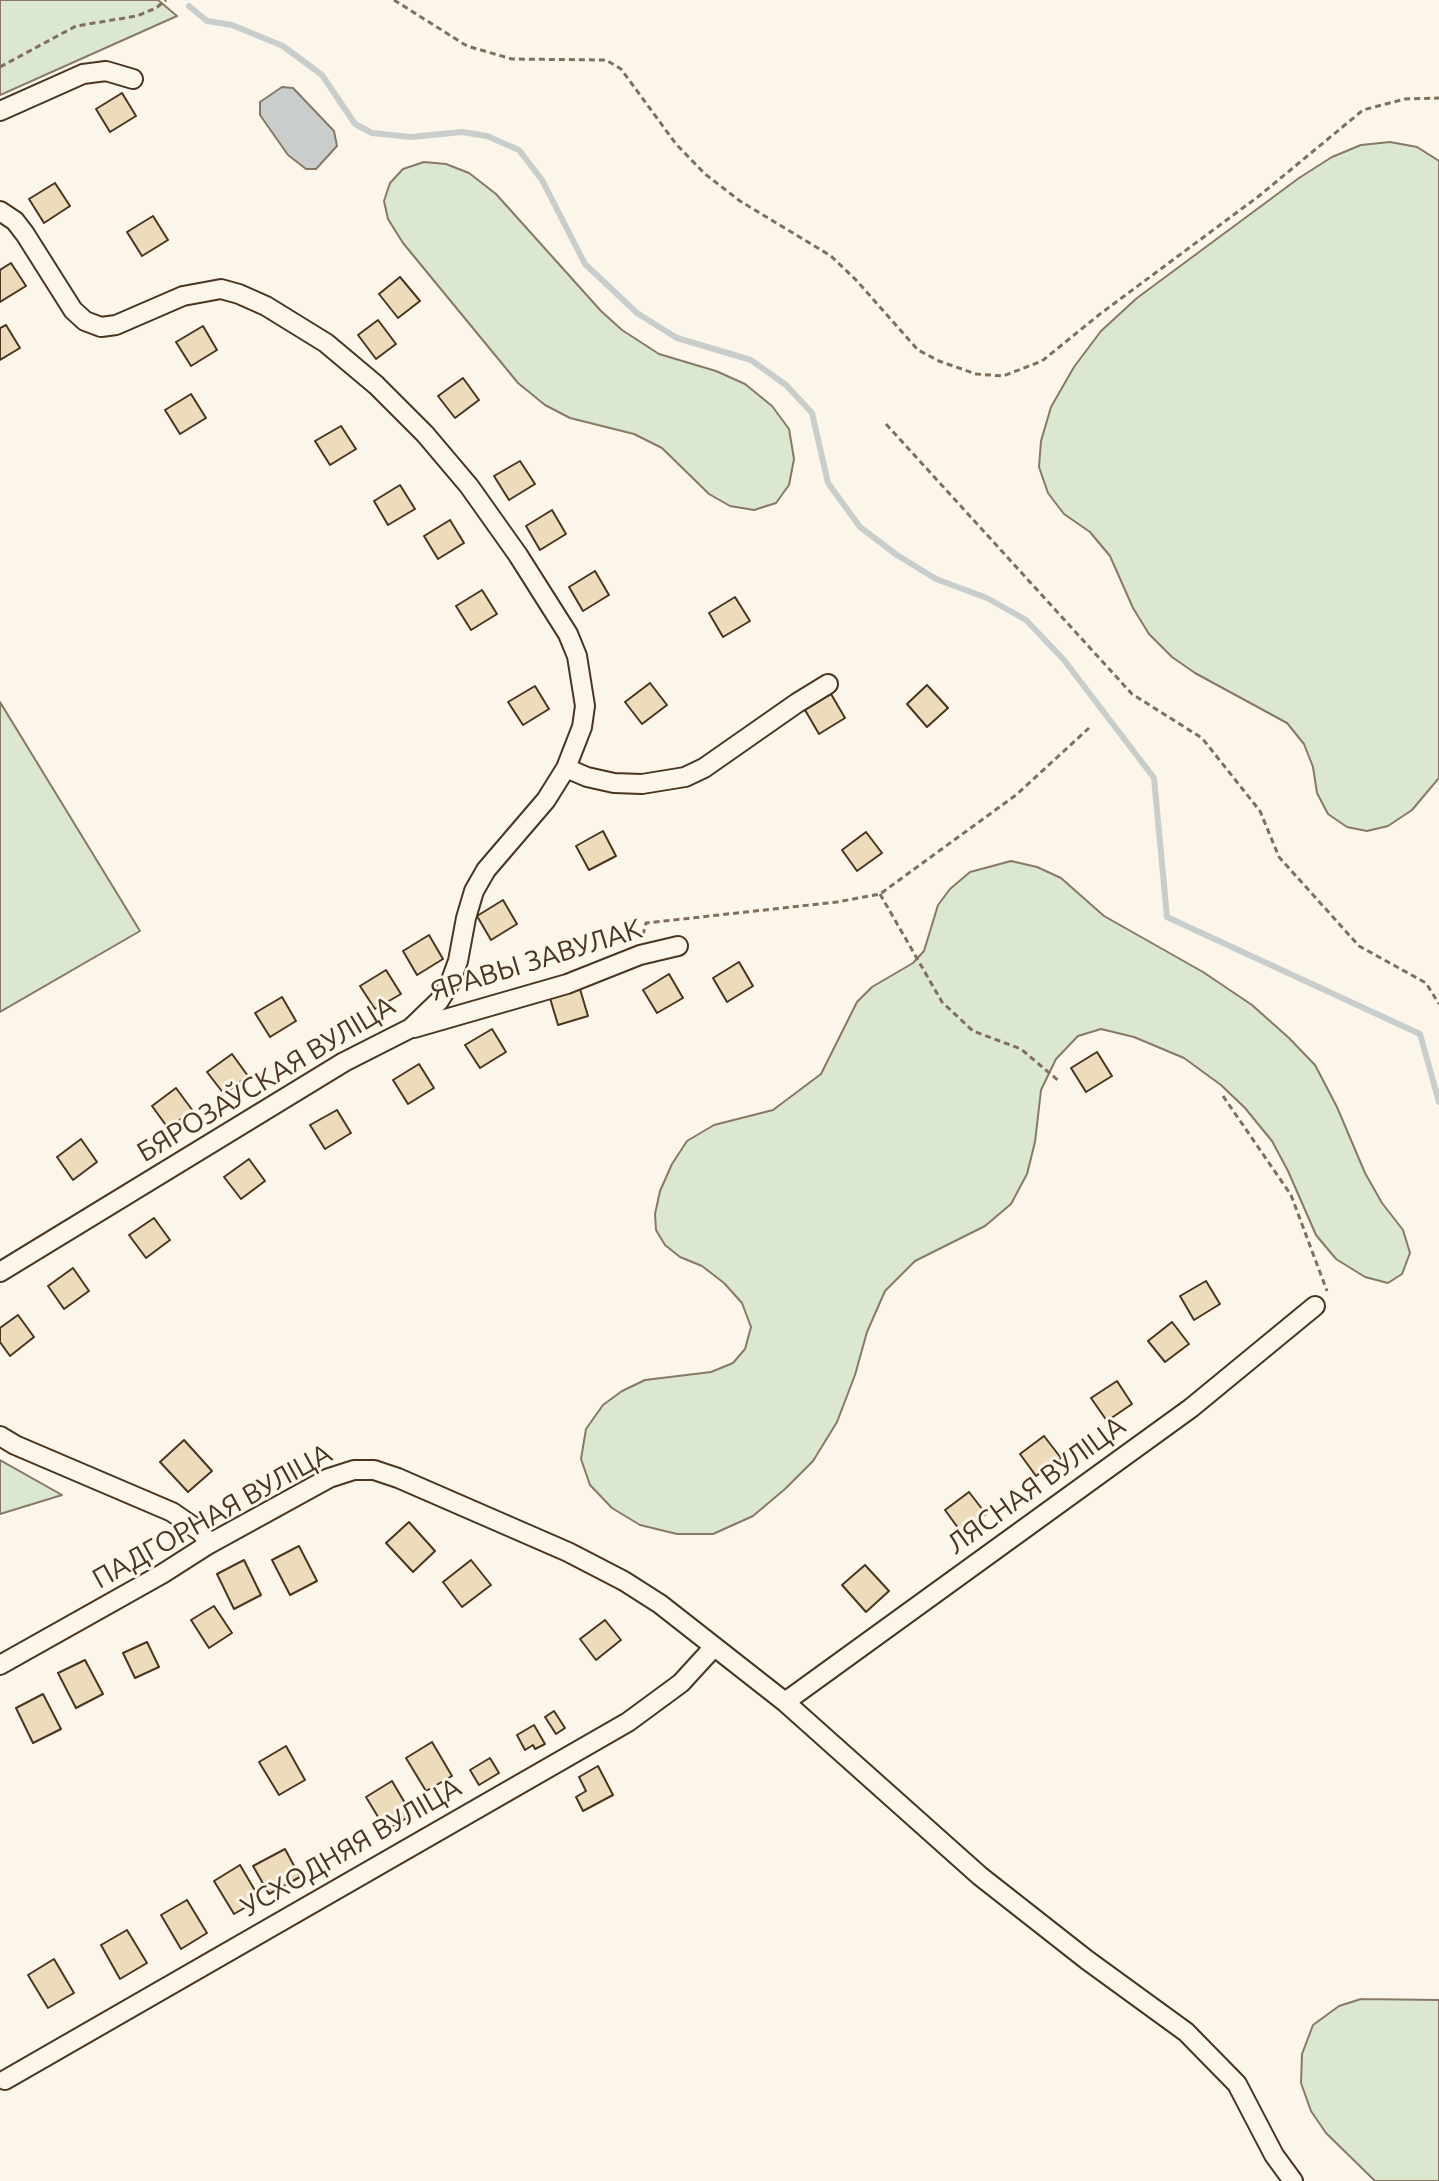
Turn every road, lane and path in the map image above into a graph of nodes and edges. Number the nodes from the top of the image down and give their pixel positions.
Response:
1 (166, 0) edge
2 (394, 0) edge
3 (0, 67) edge
4 (133, 79) dead end
5 (1439, 98) edge
6 (0, 111) edge
7 (0, 211) edge
8 (886, 424) dead end
9 (828, 684) dead end
10 (1089, 728) dead end
11 (566, 768) junction
12 (880, 894) junction
13 (678, 946) dead end
14 (640, 955) junction
15 (1439, 1004) edge
16 (411, 1028) junction
17 (1060, 1082) dead end
18 (1223, 1096) dead end
19 (0, 1272) edge
20 (1315, 1306) joint
21 (0, 1436) edge
22 (209, 1544) junction
23 (713, 1648) junction
24 (0, 1665) edge
25 (785, 1702) junction
26 (5, 2080) dead end
27 (1293, 2181) edge

1 - 3 path
2 - 5 path
4 - 6 street
7 - 11 street, БЯРОЗАЎСКАЯ ВУЛІЦА
8 - 15 path
9 - 11 street
10 - 12 path
11 - 16 street, БЯРОЗАЎСКАЯ ВУЛІЦА
12 - 14 path
12 - 17 path
13 - 14 street, ЯРАВЫ ЗАВУЛАК
14 - 16 street, ЯРАВЫ ЗАВУЛАК
16 - 19 street, БЯРОЗАЎСКАЯ ВУЛІЦА
18 - 20 path
20 - 25 street, ЛЯСНАЯ ВУЛІЦА
21 - 22 street
22 - 23 street, ПАДГОРНАЯ ВУЛІЦА
22 - 24 street, ПАДГОРНАЯ ВУЛІЦА
23 - 25 street, ПАДГОРНАЯ ВУЛІЦА
23 - 26 street, УСХОДНЯЯ ВУЛІЦА
25 - 27 street, ПАДГОРНАЯ ВУЛІЦА

